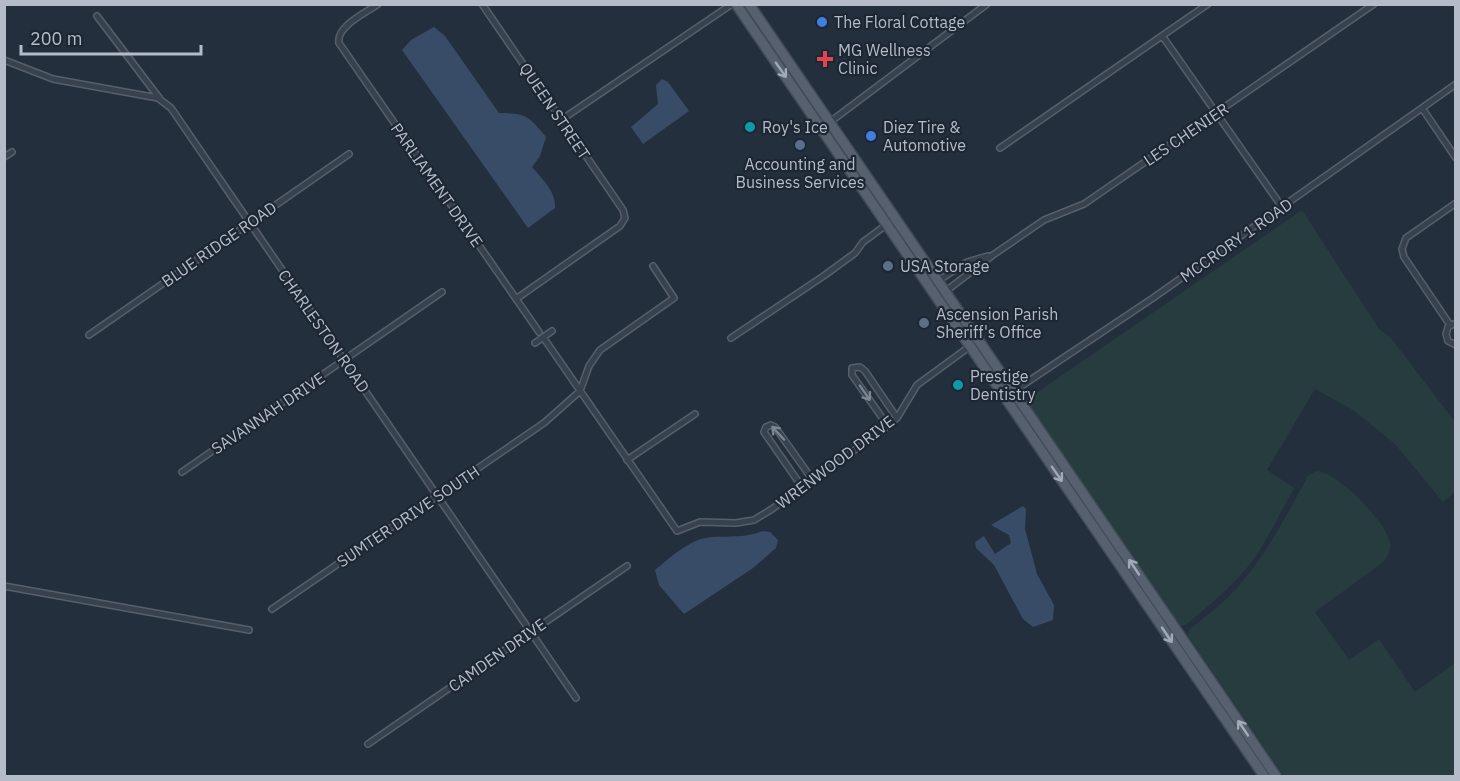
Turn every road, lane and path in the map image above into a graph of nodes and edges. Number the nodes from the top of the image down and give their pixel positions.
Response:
1 (378, 4) edge
2 (482, 4) edge
3 (734, 4) edge
4 (749, 4) edge
5 (987, 4) edge
6 (1208, 4) edge
7 (1374, 4) edge
8 (98, 16) dead end
9 (747, 20) junction
10 (1163, 37) junction
11 (778, 48) junction
12 (4, 60) edge
13 (1455, 84) edge
14 (800, 97) junction
15 (160, 99) junction
16 (1422, 108) junction
17 (1217, 114) junction
18 (561, 120) junction
19 (830, 122) junction
20 (1000, 148) dead end
21 (12, 152) dead end
22 (350, 154) dead end
23 (4, 157) edge
24 (1455, 158) edge
25 (1455, 203) edge
26 (873, 206) junction
27 (1282, 207) junction
28 (250, 223) junction
29 (886, 225) junction
30 (993, 255) junction
31 (917, 257) junction
32 (653, 266) dead end
33 (938, 281) junction
34 (946, 291) junction
35 (442, 292) dead end
36 (516, 299) junction
37 (1453, 324) edge
38 (552, 332) dead end
39 (89, 335) dead end
40 (541, 335) junction
41 (731, 338) dead end
42 (535, 343) dead end
43 (1455, 345) edge
44 (969, 347) junction
45 (344, 361) junction
46 (580, 390) junction
47 (1014, 391) junction
48 (695, 414) dead end
49 (897, 418) junction
50 (888, 426) junction
51 (1026, 429) junction
52 (627, 460) junction
53 (1067, 468) junction
54 (182, 472) dead end
55 (812, 479) junction
56 (802, 487) junction
57 (437, 497) junction
58 (677, 531) joint
59 (627, 566) dead end
60 (4, 586) edge
61 (272, 609) dead end
62 (249, 630) dead end
63 (530, 632) junction
64 (576, 698) dead end
65 (368, 744) dead end
66 (1264, 777) edge
67 (1276, 777) edge

1 - 36 street, PARLIAMENT DRIVE
2 - 18 street, QUEEN STREET
3 - 9 main road
3 - 18 street
4 - 11 main road
5 - 19 street
6 - 10 street
7 - 17 street, LES CHENIER
8 - 15 street, CHARLESTON ROAD
9 - 11 main road
9 -> 14 main road
10 - 17 street
10 - 20 street
11 - 19 main road
12 - 15 street
13 - 16 street, MCCRORY 1 ROAD
14 - 19 main road
14 - 26 main road
15 - 28 street, CHARLESTON ROAD
16 - 24 street
16 - 27 street, MCCRORY 1 ROAD
17 - 27 street
17 - 30 street, LES CHENIER
18 - 36 street, QUEEN STREET
19 - 31 main road
21 - 23 street
22 - 28 street, BLUE RIDGE ROAD
25 - 37 street
26 - 29 main road
26 - 31 main road
27 - 47 street, MCCRORY 1 ROAD
28 - 39 street, BLUE RIDGE ROAD
28 - 45 street, CHARLESTON ROAD
29 - 41 street
29 - 44 main road
30 - 33 street, LES CHENIER
30 - 34 street, LES CHENIER
31 - 33 main road
31 - 34 main road
32 - 46 street
33 - 34 main road
34 - 47 main road
35 - 45 street, SAVANNAH DRIVE
36 - 40 street, PARLIAMENT DRIVE
37 - 43 street
38 - 40 street
40 - 42 street
40 - 46 street, PARLIAMENT DRIVE
44 - 47 main road
44 - 49 street, WRENWOOD DRIVE
44 - 51 main road
45 - 54 street, SAVANNAH DRIVE
45 - 57 street, CHARLESTON ROAD
46 - 52 street, PARLIAMENT DRIVE
46 - 57 street, SUMTER DRIVE SOUTH
47 - 53 main road
48 - 52 street
49 - 50 street, WRENWOOD DRIVE
49 -> 50 street
50 - 55 street, WRENWOOD DRIVE
51 - 53 main road
51 -> 66 main road
52 - 58 street, PARLIAMENT DRIVE
67 -> 53 main road
55 - 56 street, WRENWOOD DRIVE
55 -> 56 street
56 - 58 street, WRENWOOD DRIVE
57 - 61 street, SUMTER DRIVE SOUTH
57 - 63 street, CHARLESTON ROAD
59 - 63 street, CAMDEN DRIVE
60 - 62 street
63 - 64 street, CHARLESTON ROAD
63 - 65 street, CAMDEN DRIVE

